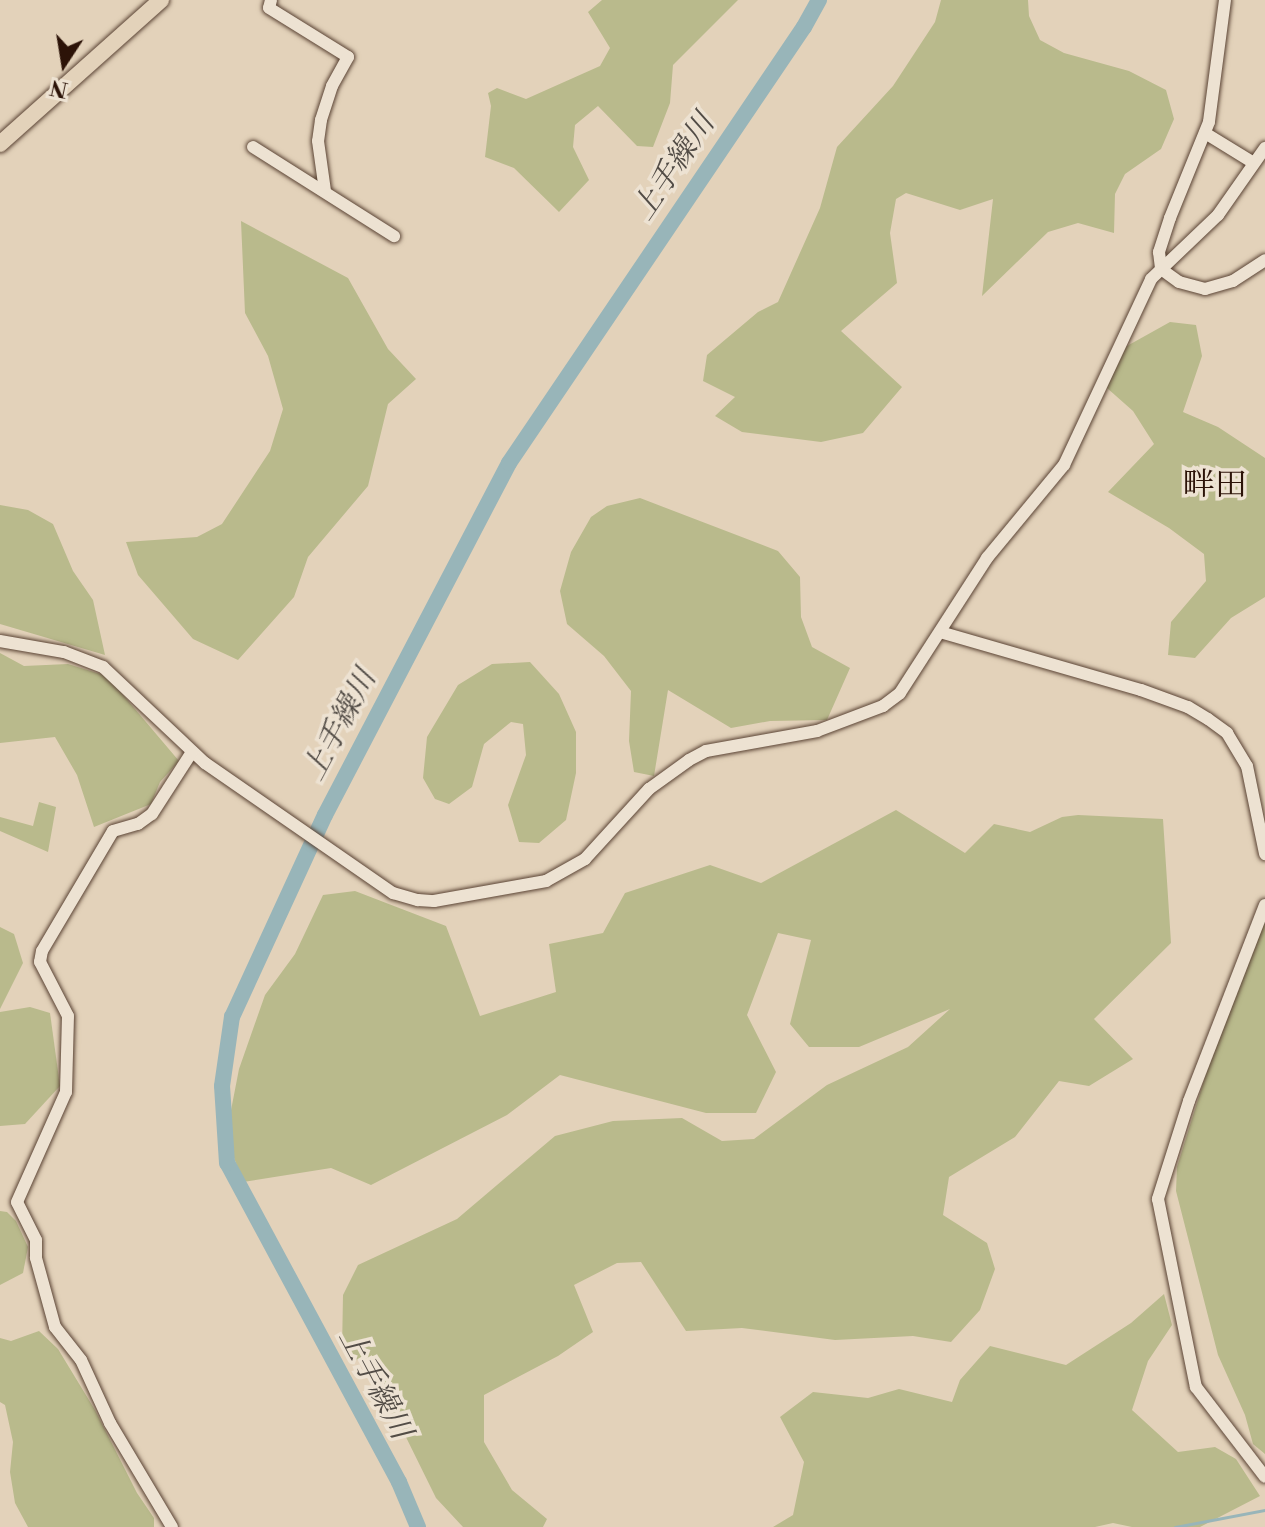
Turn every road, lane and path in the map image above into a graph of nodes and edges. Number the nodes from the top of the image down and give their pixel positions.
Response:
1 (161, 0) edge
2 (271, 0) edge
3 (1225, 0) edge
4 (1205, 133) junction
5 (0, 144) edge
6 (253, 147) dead end
7 (1265, 148) edge
8 (1254, 163) junction
9 (325, 191) junction
10 (394, 236) dead end
11 (1265, 260) edge
12 (1161, 269) junction
13 (940, 632) junction
14 (0, 641) edge
15 (192, 752) junction
16 (1265, 854) edge
17 (1265, 905) edge
18 (1265, 1477) edge
19 (172, 1527) edge

1 - 5 main road
2 - 9 street
3 - 4 street
4 - 8 street
4 - 12 street
6 - 9 street
7 - 8 street
8 - 12 street
9 - 10 street
11 - 12 street
12 - 13 street
13 - 15 street
13 - 16 street
14 - 15 street
15 - 19 street
17 - 18 street

